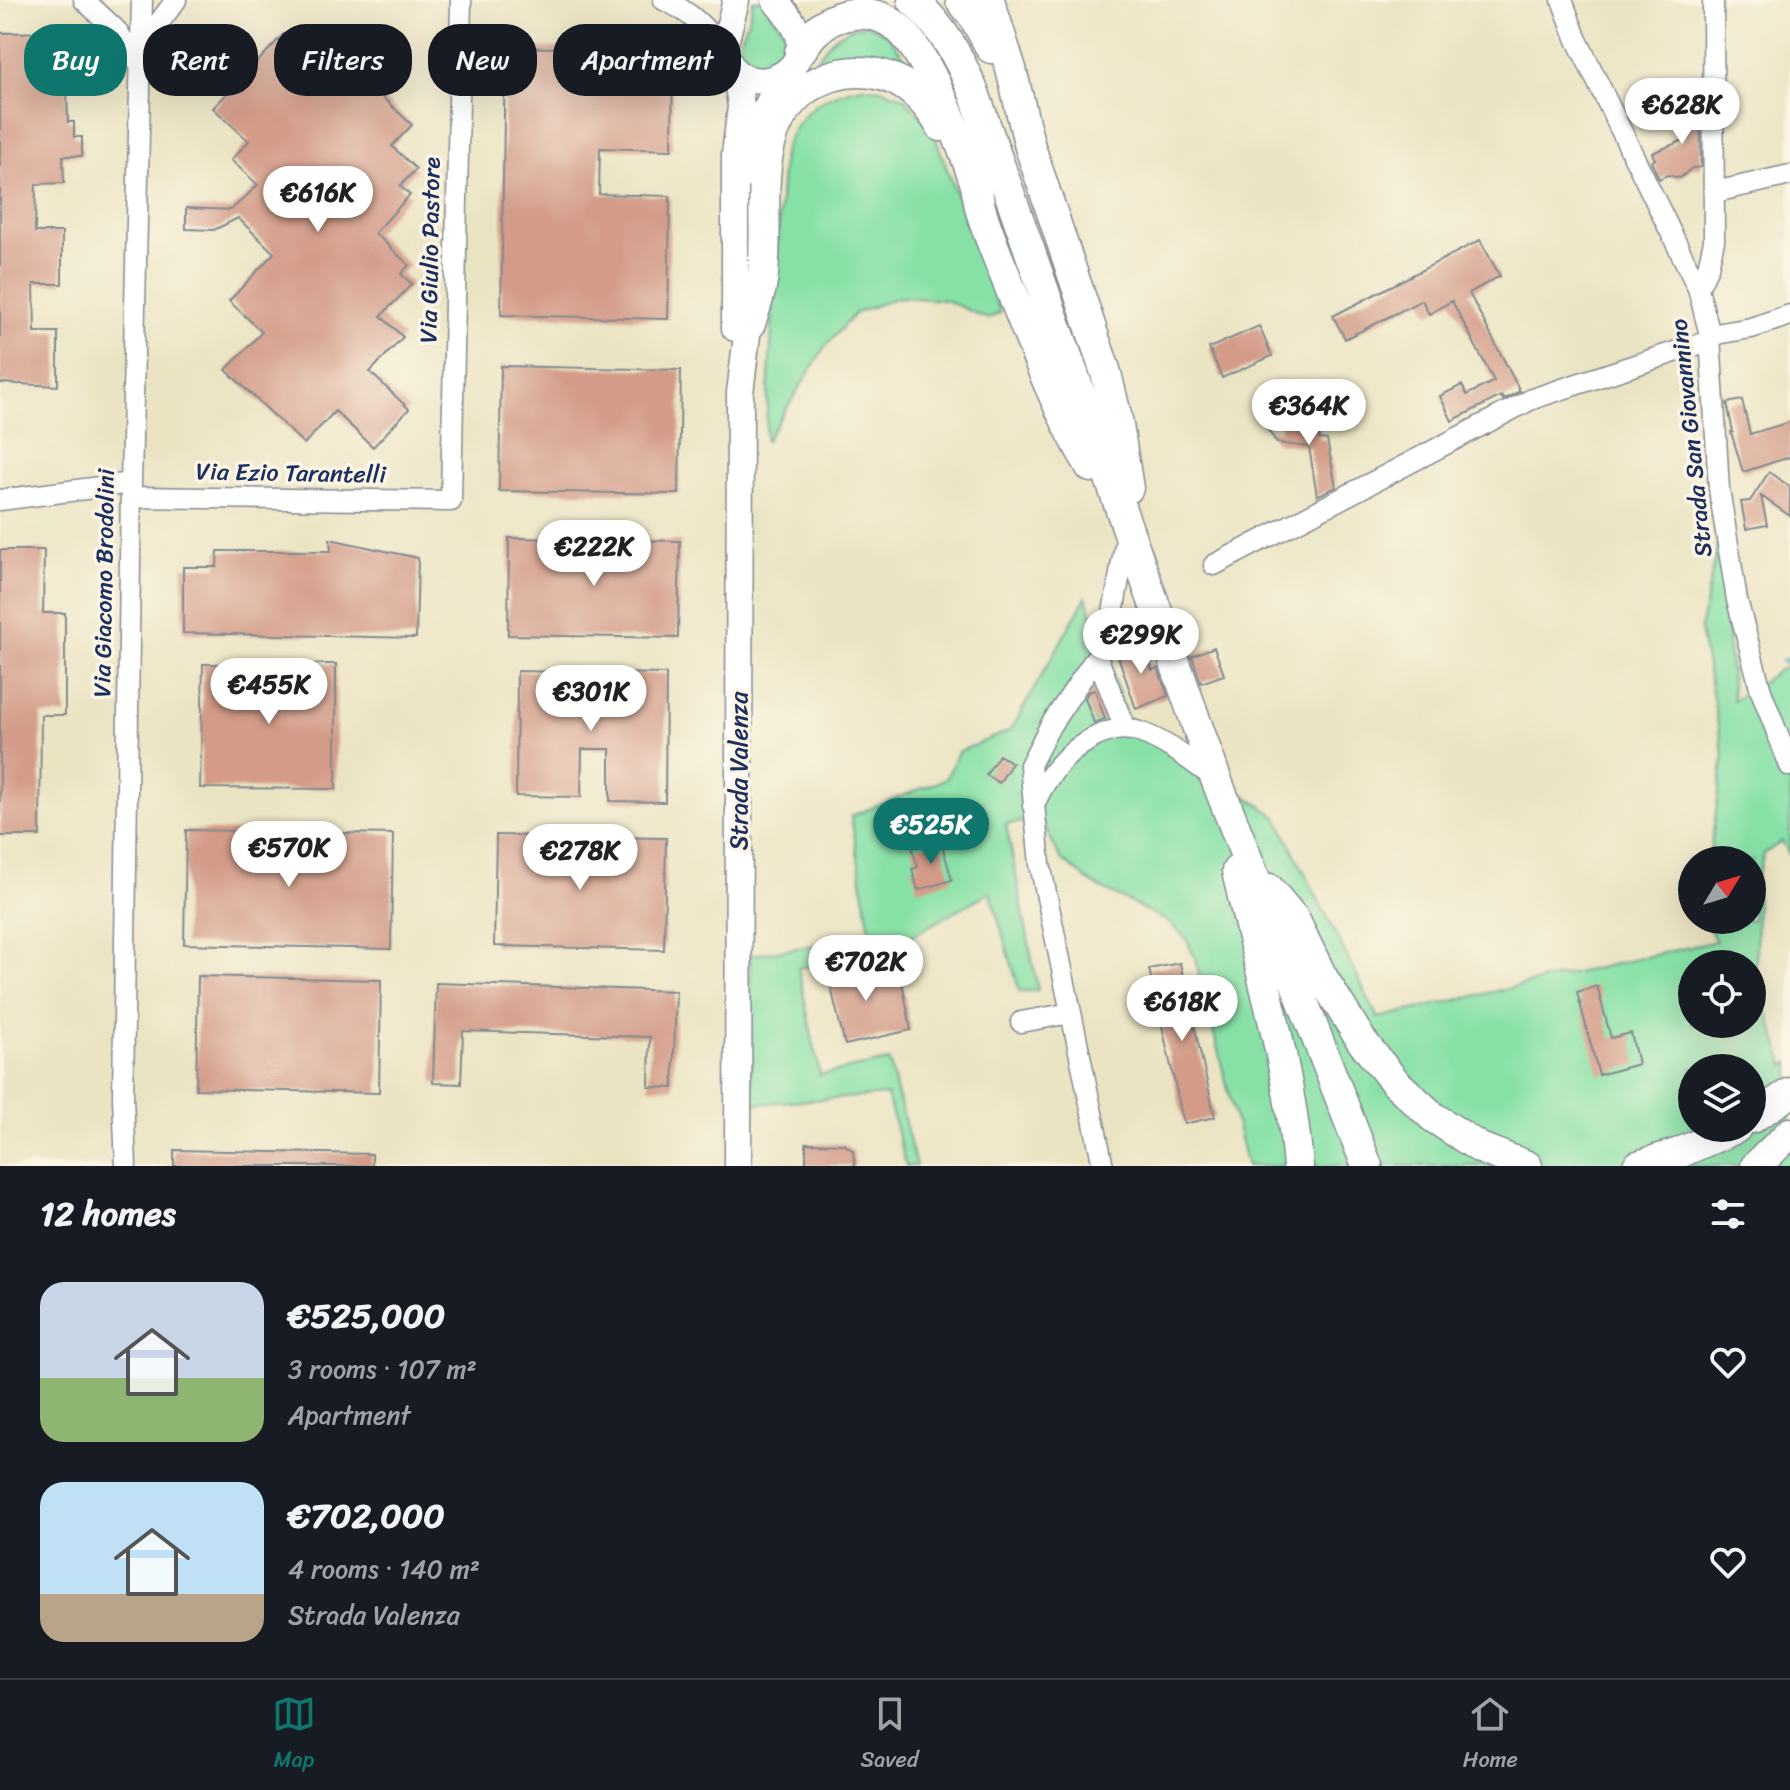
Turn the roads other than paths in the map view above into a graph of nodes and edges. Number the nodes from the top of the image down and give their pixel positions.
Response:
1 (84, 0) edge
2 (142, 0) edge
3 (176, 0) edge
4 (461, 0) edge
5 (664, 0) edge
6 (736, 0) edge
7 (775, 0) edge
8 (913, 0) edge
9 (961, 0) edge
10 (989, 0) edge
11 (1562, 0) edge
12 (1713, 0) edge
13 (703, 24) edge
14 (733, 24) edge
15 (139, 63) junction
16 (792, 64) junction
17 (741, 72) edge
18 (738, 96) edge
19 (1030, 147) junction
20 (1790, 175) edge
21 (1715, 192) junction
22 (982, 214) junction
23 (1698, 288) junction
24 (1790, 315) edge
25 (750, 324) junction
26 (1710, 337) junction
27 (741, 377) junction
28 (131, 490) junction
29 (0, 500) edge
30 (451, 501) joint
31 (1128, 526) junction
32 (1214, 565) dead end
33 (1097, 656) junction
34 (1125, 729) junction
35 (1790, 766) edge
36 (1216, 779) junction
37 (1033, 806) junction
38 (1251, 866) junction
39 (1071, 1013) junction
40 (1021, 1022) dead end
41 (1790, 1093) edge
42 (1766, 1109) edge
43 (1790, 1133) edge
44 (1704, 1142) edge
45 (126, 1166) edge
46 (738, 1166) edge
47 (1103, 1166) edge
48 (1298, 1166) edge
49 (1367, 1166) edge
50 (1527, 1166) edge
51 (1638, 1166) edge
52 (1756, 1166) edge

1 - 15 street
2 - 15 street, Via Giacomo Brodolini
3 - 15 street
4 - 30 street, Via Giulio Pastore
5 - 13 street
6 - 14 main road
7 - 16 main road
8 - 31 highway
9 - 19 highway
10 - 19 highway
11 - 23 street, Strada San Giovannino
12 - 21 street, Strada San Giovannino
15 - 28 street, Via Giacomo Brodolini
16 - 17 main road
16 - 22 highway
16 - 25 main road, Strada Valenza
18 - 27 main road, Strada Valenza
19 - 31 highway
20 - 21 street
21 - 23 street, Strada San Giovannino
22 - 25 highway
22 - 31 highway
23 - 26 street, Strada San Giovannino
24 - 26 street
25 - 27 main road, Strada Valenza
26 - 32 street
26 - 35 street, Strada San Giovannino
27 - 46 main road, Strada Valenza
28 - 29 street, Via Ezio Tarantelli
28 - 30 street, Via Ezio Tarantelli
28 - 45 street, Via Giacomo Brodolini
31 - 33 street
31 - 36 highway
33 - 34 street
33 - 37 street
34 - 36 street
34 - 37 street
36 - 38 highway
36 - 48 highway
37 - 39 street
38 - 49 highway
38 - 50 highway
39 - 40 street
39 - 47 street
41 - 42 highway
43 - 52 highway
44 - 51 highway

